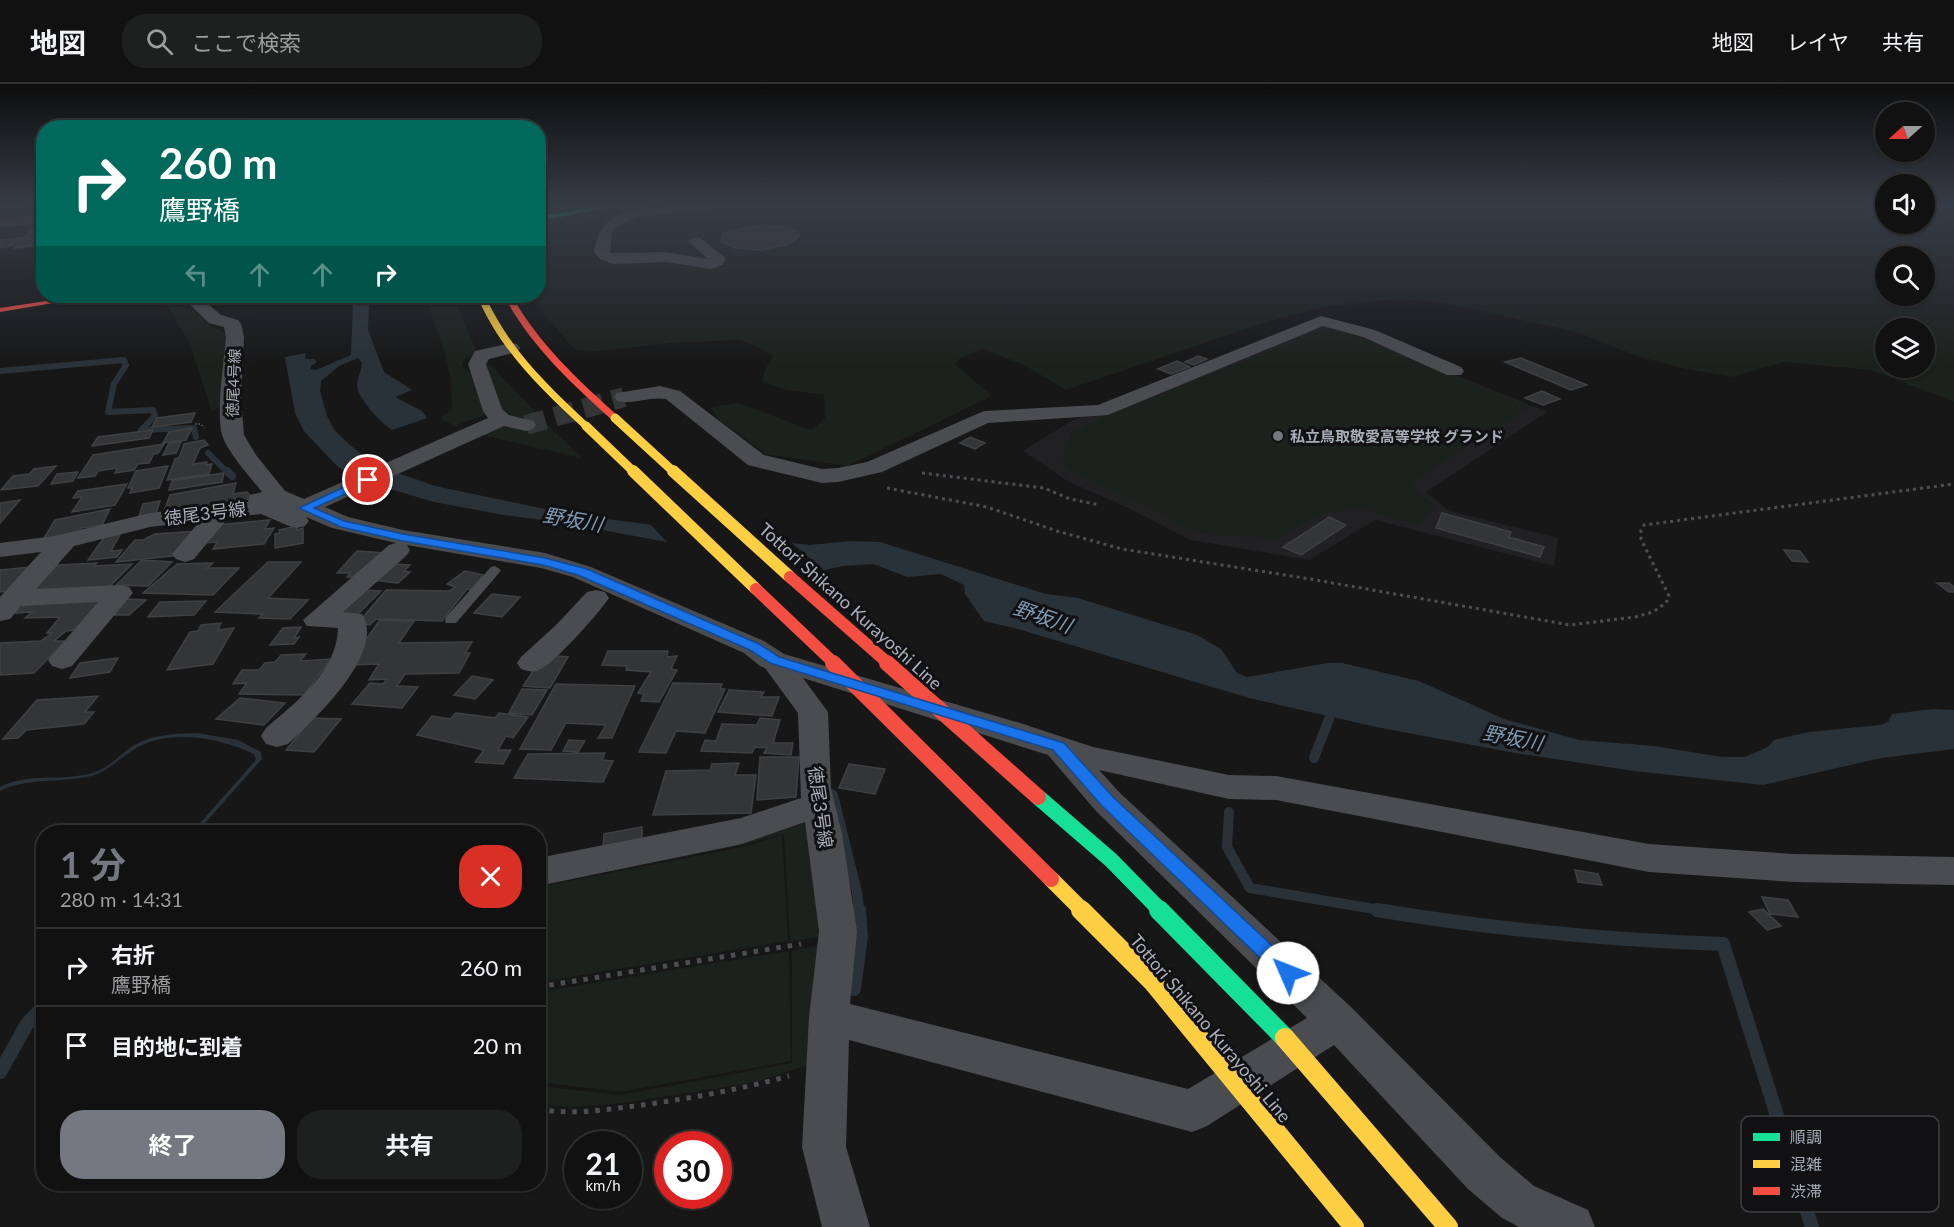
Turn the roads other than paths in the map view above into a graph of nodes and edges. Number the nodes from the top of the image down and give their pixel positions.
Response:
1 (681, 259) edge
2 (718, 259) edge
3 (36, 296) edge
4 (0, 302) edge
5 (46, 303) edge
6 (197, 303) edge
7 (224, 303) dead end
8 (484, 303) edge
9 (511, 303) edge
10 (0, 310) edge
11 (231, 324) junction
12 (511, 348) junction
13 (1454, 371) dead end
14 (624, 397) tunnel mouth
15 (502, 418) junction
16 (526, 425) tunnel mouth
17 (277, 496) junction
18 (304, 508) junction
19 (221, 512) junction
20 (150, 520) junction
21 (65, 541) junction
22 (0, 550) edge
23 (398, 550) junction
24 (185, 554) dead end
25 (495, 570) junction
26 (596, 598) junction
27 (8, 605) edge
28 (451, 620) dead end
29 (62, 660) dead end
30 (774, 660) junction
31 (531, 663) dead end
32 (277, 736) dead end
33 (1059, 747) junction
34 (819, 805) junction
35 (546, 870) edge
36 (1954, 871) edge
37 (829, 1017) junction
38 (1338, 1021) junction
39 (846, 1227) edge
40 (1354, 1227) edge
41 (1448, 1227) edge
42 (1571, 1227) edge

1 - 2 street
3 - 4 main road
5 - 10 main road
6 - 11 street, 徳尾4号線
7 - 11 street
8 - 12 main road, Tottori Shikano Kurayoshi Line
9 - 41 main road, Tottori Shikano Kurayoshi Line, bridge
11 - 17 street, 徳尾4号線
12 - 15 street
12 - 40 main road, Tottori Shikano Kurayoshi Line, bridge
13 - 14 street
15 - 16 street
15 - 18 street
17 - 18 street
17 - 20 street
18 - 30 street
19 - 20 street, 徳尾3号線
19 - 23 street, 徳尾3号線
19 - 24 street
20 - 21 street, 徳尾3号線
21 - 22 street, 徳尾3号線
21 - 27 street
23 - 25 street, 徳尾3号線
23 - 32 street
25 - 26 street, 徳尾3号線
25 - 28 lane
26 - 30 street, 徳尾3号線
26 - 31 street
27 - 29 street
30 - 33 street
30 - 34 street, 徳尾3号線
33 - 36 street
33 - 38 street
34 - 35 street
34 - 37 street, 徳尾3号線
37 - 38 street
37 - 39 street, 徳尾3号線
38 - 42 street

